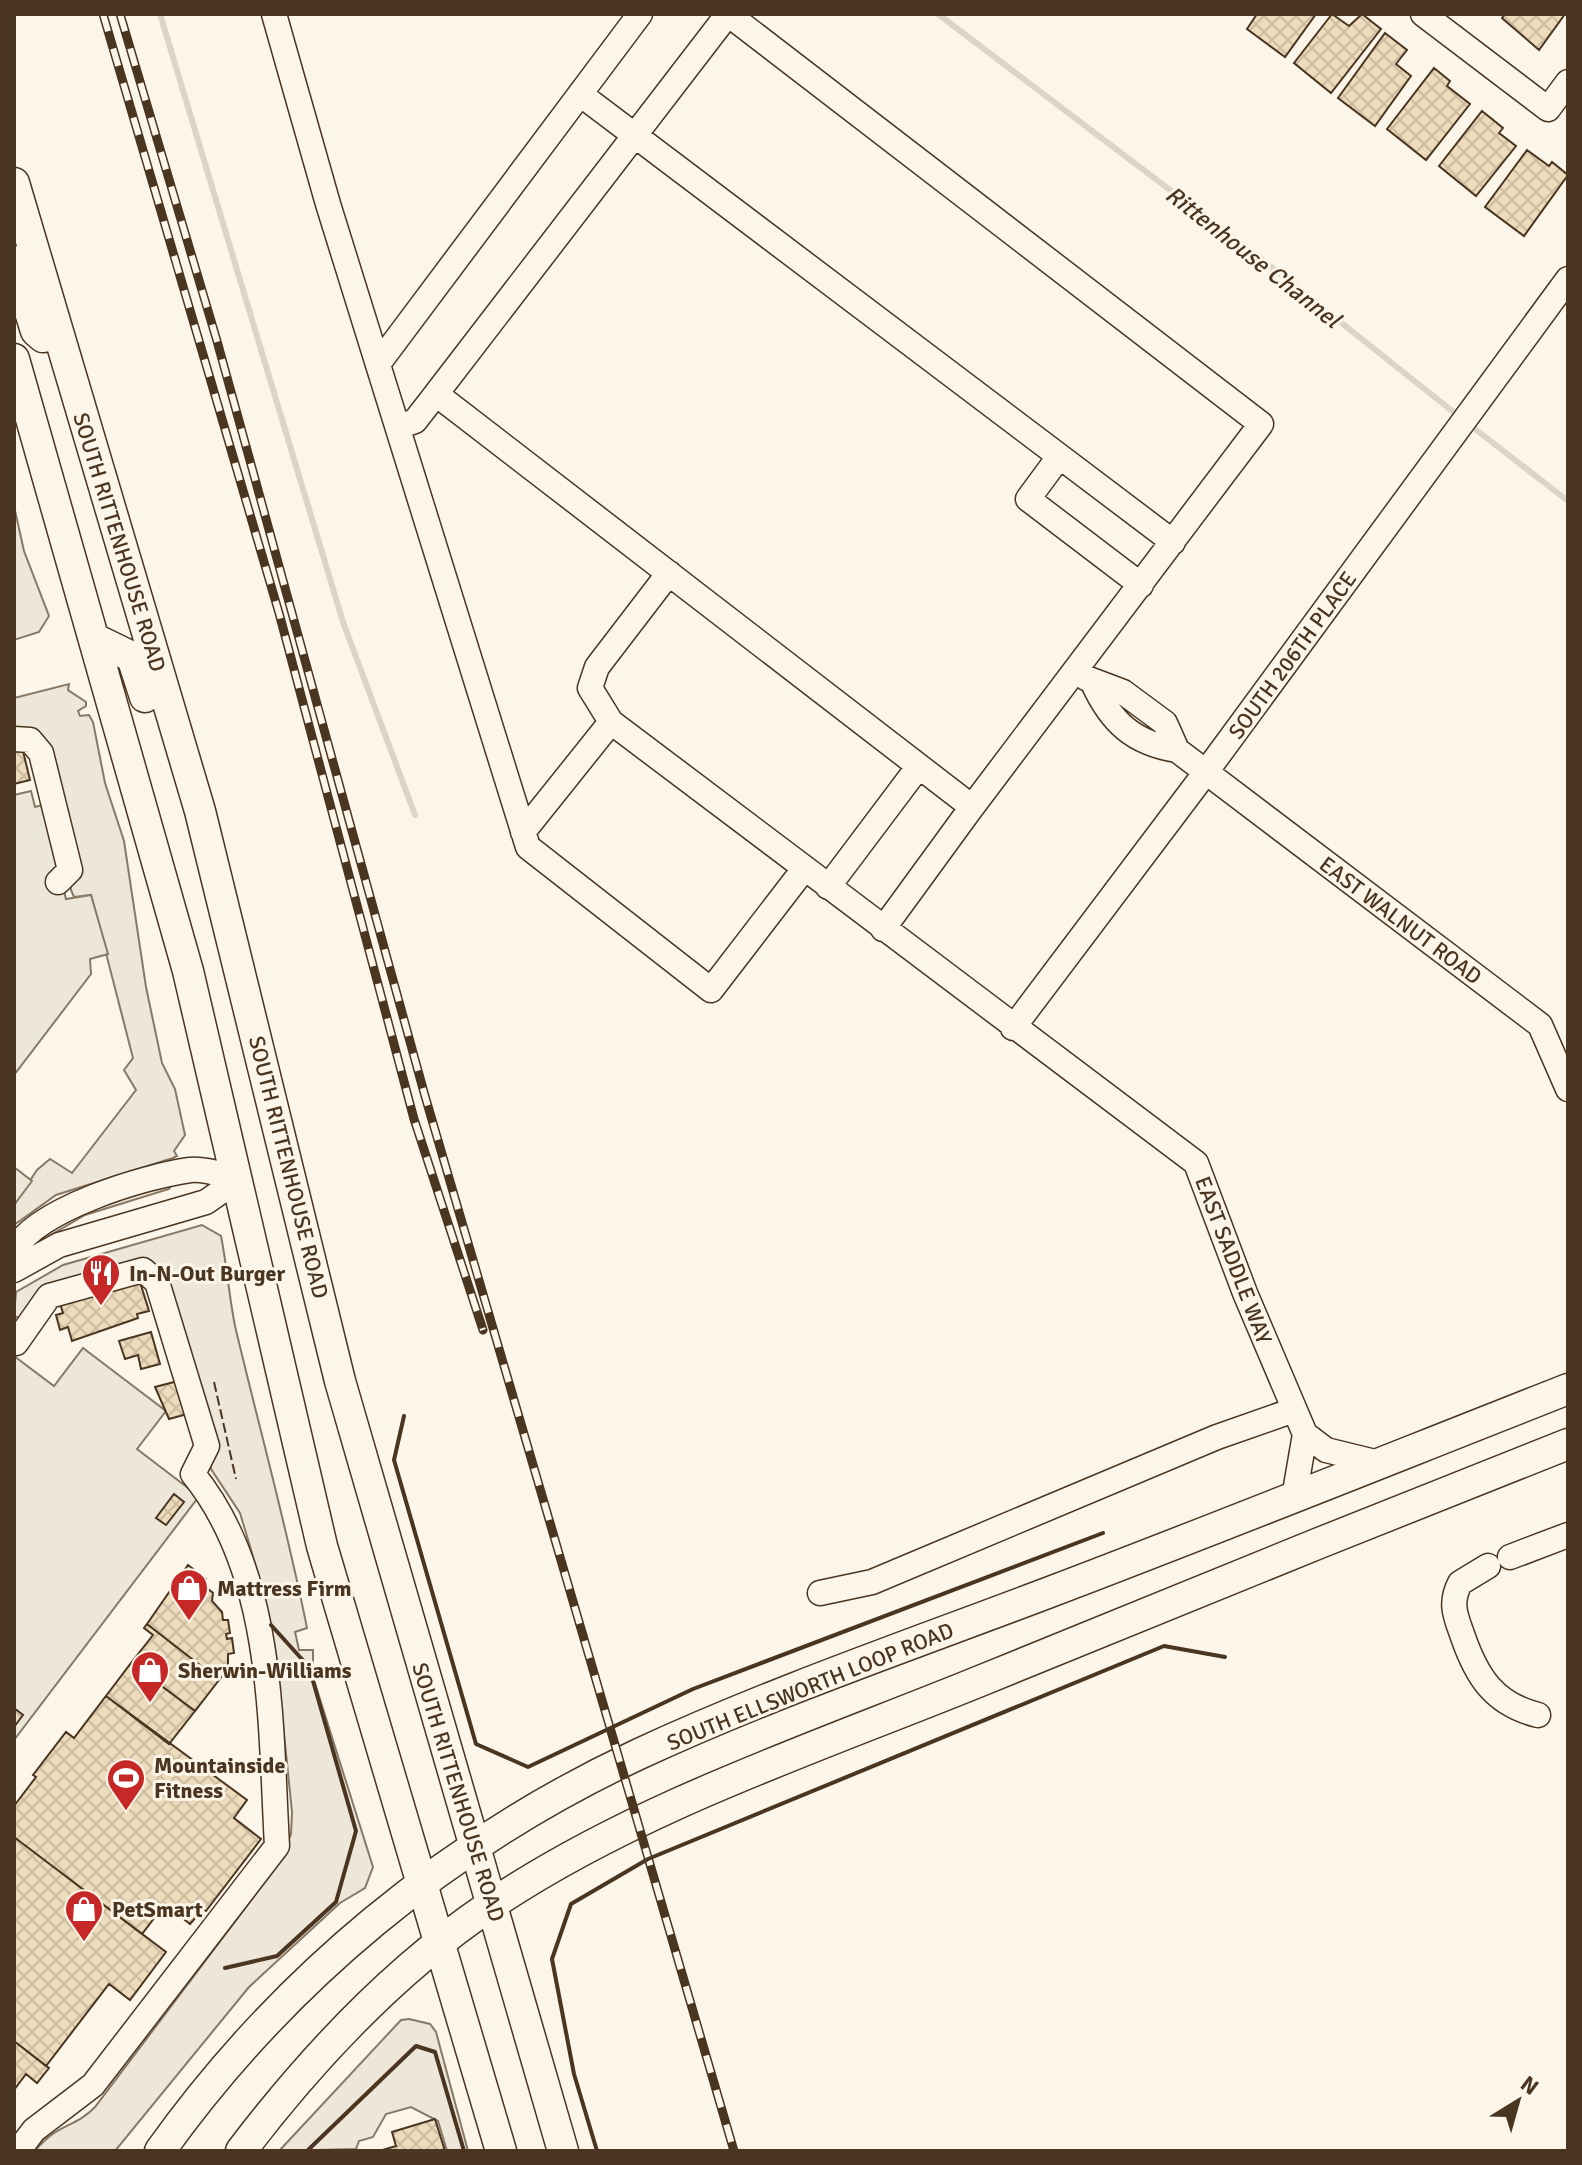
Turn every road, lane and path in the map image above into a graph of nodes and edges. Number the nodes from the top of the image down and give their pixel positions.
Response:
1 (274, 14) edge
2 (640, 14) edge
3 (728, 14) edge
4 (1423, 14) edge
5 (1568, 82) edge
6 (580, 94) junction
7 (634, 135) junction
8 (14, 183) edge
9 (14, 261) edge
10 (1568, 279) edge
11 (65, 357) junction
12 (14, 359) edge
13 (378, 364) junction
14 (436, 394) junction
15 (398, 427) junction
16 (1059, 457) junction
17 (1173, 542) junction
18 (669, 573) junction
19 (1141, 585) junction
20 (95, 639) junction
21 (1085, 677) junction
22 (611, 722) junction
23 (14, 739) edge
24 (919, 766) junction
25 (1206, 772) junction
26 (972, 807) junction
27 (200, 811) junction
28 (523, 832) junction
29 (804, 869) junction
30 (58, 882) dead end
31 (828, 887) junction
32 (883, 929) junction
33 (1013, 1028) junction
34 (1568, 1089) edge
35 (289, 1168) junction
36 (239, 1179) junction
37 (14, 1251) edge
38 (14, 1270) edge
39 (16, 1343) dead end
40 (1568, 1389) edge
41 (1294, 1410) junction
42 (1305, 1434) junction
43 (1568, 1444) edge
44 (1379, 1463) junction
45 (1294, 1498) junction
46 (1568, 1535) edge
47 (820, 1593) dead end
48 (1538, 1715) dead end
49 (476, 1846) junction
50 (421, 1883) junction
51 (492, 1904) junction
52 (438, 1944) junction
53 (18, 2151) edge
54 (160, 2151) edge
55 (241, 2151) edge
56 (501, 2151) edge
57 (563, 2151) edge

1 - 13 street
2 - 6 street
3 - 7 street
3 - 17 street
4 - 5 street
6 - 7 street
6 - 13 street
7 - 14 street
7 - 16 street
8 - 11 main road, SOUTH RITTENHOUSE ROAD
9 - 11 main road
10 - 25 street, SOUTH 206TH PLACE
11 - 27 main road, SOUTH RITTENHOUSE ROAD
12 - 20 main road
13 - 15 street
14 - 15 street
14 - 18 street
15 - 28 street
16 - 17 street
16 - 19 street
17 - 19 street
18 - 22 street
18 - 24 street
19 - 21 street
20 - 27 main road
20 - 36 main road
21 - 25 street, EAST WALNUT ROAD
21 - 26 street
22 - 28 street
22 - 29 street, EAST SADDLE WAY
23 - 30 street
24 - 26 street
24 - 31 street
25 - 33 street, SOUTH 206TH PLACE
25 - 34 street, EAST WALNUT ROAD
26 - 32 street
27 - 35 main road, SOUTH RITTENHOUSE ROAD
28 - 29 street
29 - 31 street, EAST SADDLE WAY
31 - 32 street, EAST SADDLE WAY
32 - 33 street, EAST SADDLE WAY
33 - 41 street, EAST SADDLE WAY
35 - 36 main road
35 - 49 main road, SOUTH RITTENHOUSE ROAD
36 - 37 street
36 - 38 street
36 - 50 main road
39 - 53 street
40 - 44 main road, SOUTH ELLSWORTH LOOP ROAD
41 - 42 street, EAST SADDLE WAY
41 - 47 street
42 - 44 street
42 - 45 street
43 - 51 main road
44 - 45 main road, SOUTH ELLSWORTH LOOP ROAD
45 - 49 main road, SOUTH ELLSWORTH LOOP ROAD
46 - 48 street
49 - 50 main road, SOUTH ELLSWORTH LOOP ROAD
49 - 51 main road, SOUTH RITTENHOUSE ROAD
50 - 52 main road
50 - 54 main road, SOUTH ELLSWORTH LOOP ROAD
51 - 52 main road
51 - 57 main road, SOUTH RITTENHOUSE ROAD
52 - 55 main road
52 - 56 main road

